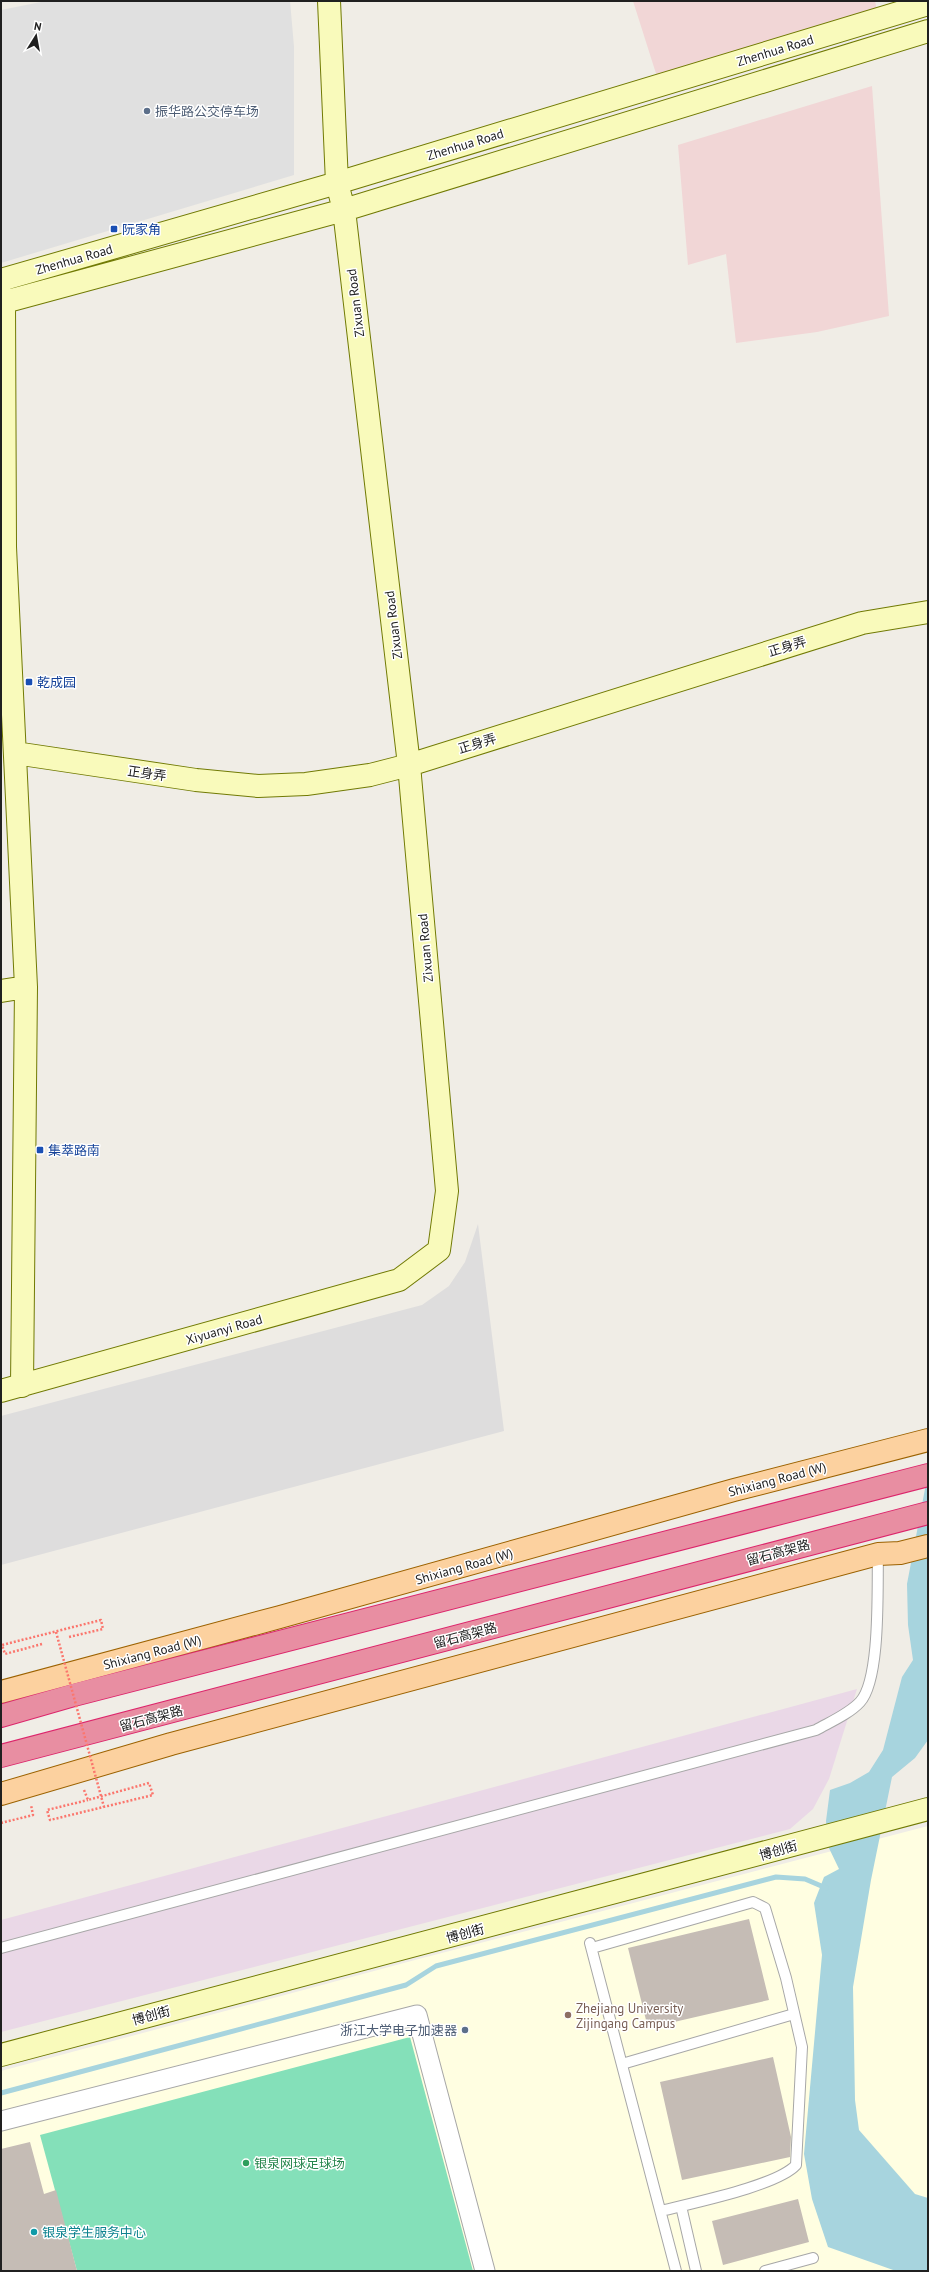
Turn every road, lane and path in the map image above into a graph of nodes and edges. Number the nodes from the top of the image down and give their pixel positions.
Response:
1 (329, 1) edge
2 (928, 4) edge
3 (928, 32) edge
4 (337, 183) junction
5 (344, 210) junction
6 (1, 280) edge
7 (2, 299) edge
8 (928, 612) edge
9 (15, 753) junction
10 (409, 765) junction
11 (26, 988) junction
12 (1, 991) edge
13 (439, 1250) joint
14 (22, 1386) junction
15 (1, 1391) edge
16 (925, 1441) edge
17 (928, 1475) edge
18 (928, 1513) edge
19 (928, 1546) edge
20 (878, 1554) junction
21 (56, 1632) junction
22 (69, 1637) dead end
23 (42, 1644) dead end
24 (1, 1692) edge
25 (1, 1716) edge
26 (1, 1756) edge
27 (77, 1792) dead end
28 (1, 1794) edge
29 (88, 1800) junction
30 (38, 1803) dead end
31 (104, 1807) junction
32 (928, 1809) edge
33 (1, 1822) edge
34 (1, 1948) edge
35 (794, 2014) junction
36 (1, 2055) edge
37 (622, 2064) junction
38 (1, 2121) edge
39 (681, 2206) junction
40 (661, 2211) junction
41 (813, 2258) dead end
42 (485, 2271) edge
43 (676, 2271) edge
44 (696, 2271) edge
45 (765, 2271) edge

1 - 4 street, Zixuan Road
2 - 4 street, Zhenhua Road
3 - 5 street, Zhenhua Road
4 - 5 street, Zixuan Road
4 - 6 street, Zhenhua Road
5 - 7 street, Zhenhua Road
5 - 10 street, Zixuan Road
7 - 9 street
8 - 10 street, 正身弄
9 - 10 street, 正身弄
9 - 11 street
10 - 13 street, Zixuan Road
11 - 12 street
11 - 14 street
13 - 14 street, Xiyuanyi Road
14 - 15 street, Xiyuanyi Road
16 - 24 main road, Shixiang Road (W)
17 - 25 highway
18 - 26 highway, 留石高架路
19 - 20 main road
20 - 28 main road
20 - 34 lane
21 - 22 path
21 - 23 path
21 - 31 path, bridge
27 - 29 path
29 - 31 path
29 - 31 path
30 - 33 path
32 - 36 street, 博创街
35 - 37 lane
35 - 37 lane
35 - 39 lane
37 - 40 lane
38 - 42 street
39 - 40 lane
39 - 44 lane
40 - 43 lane
41 - 45 lane

